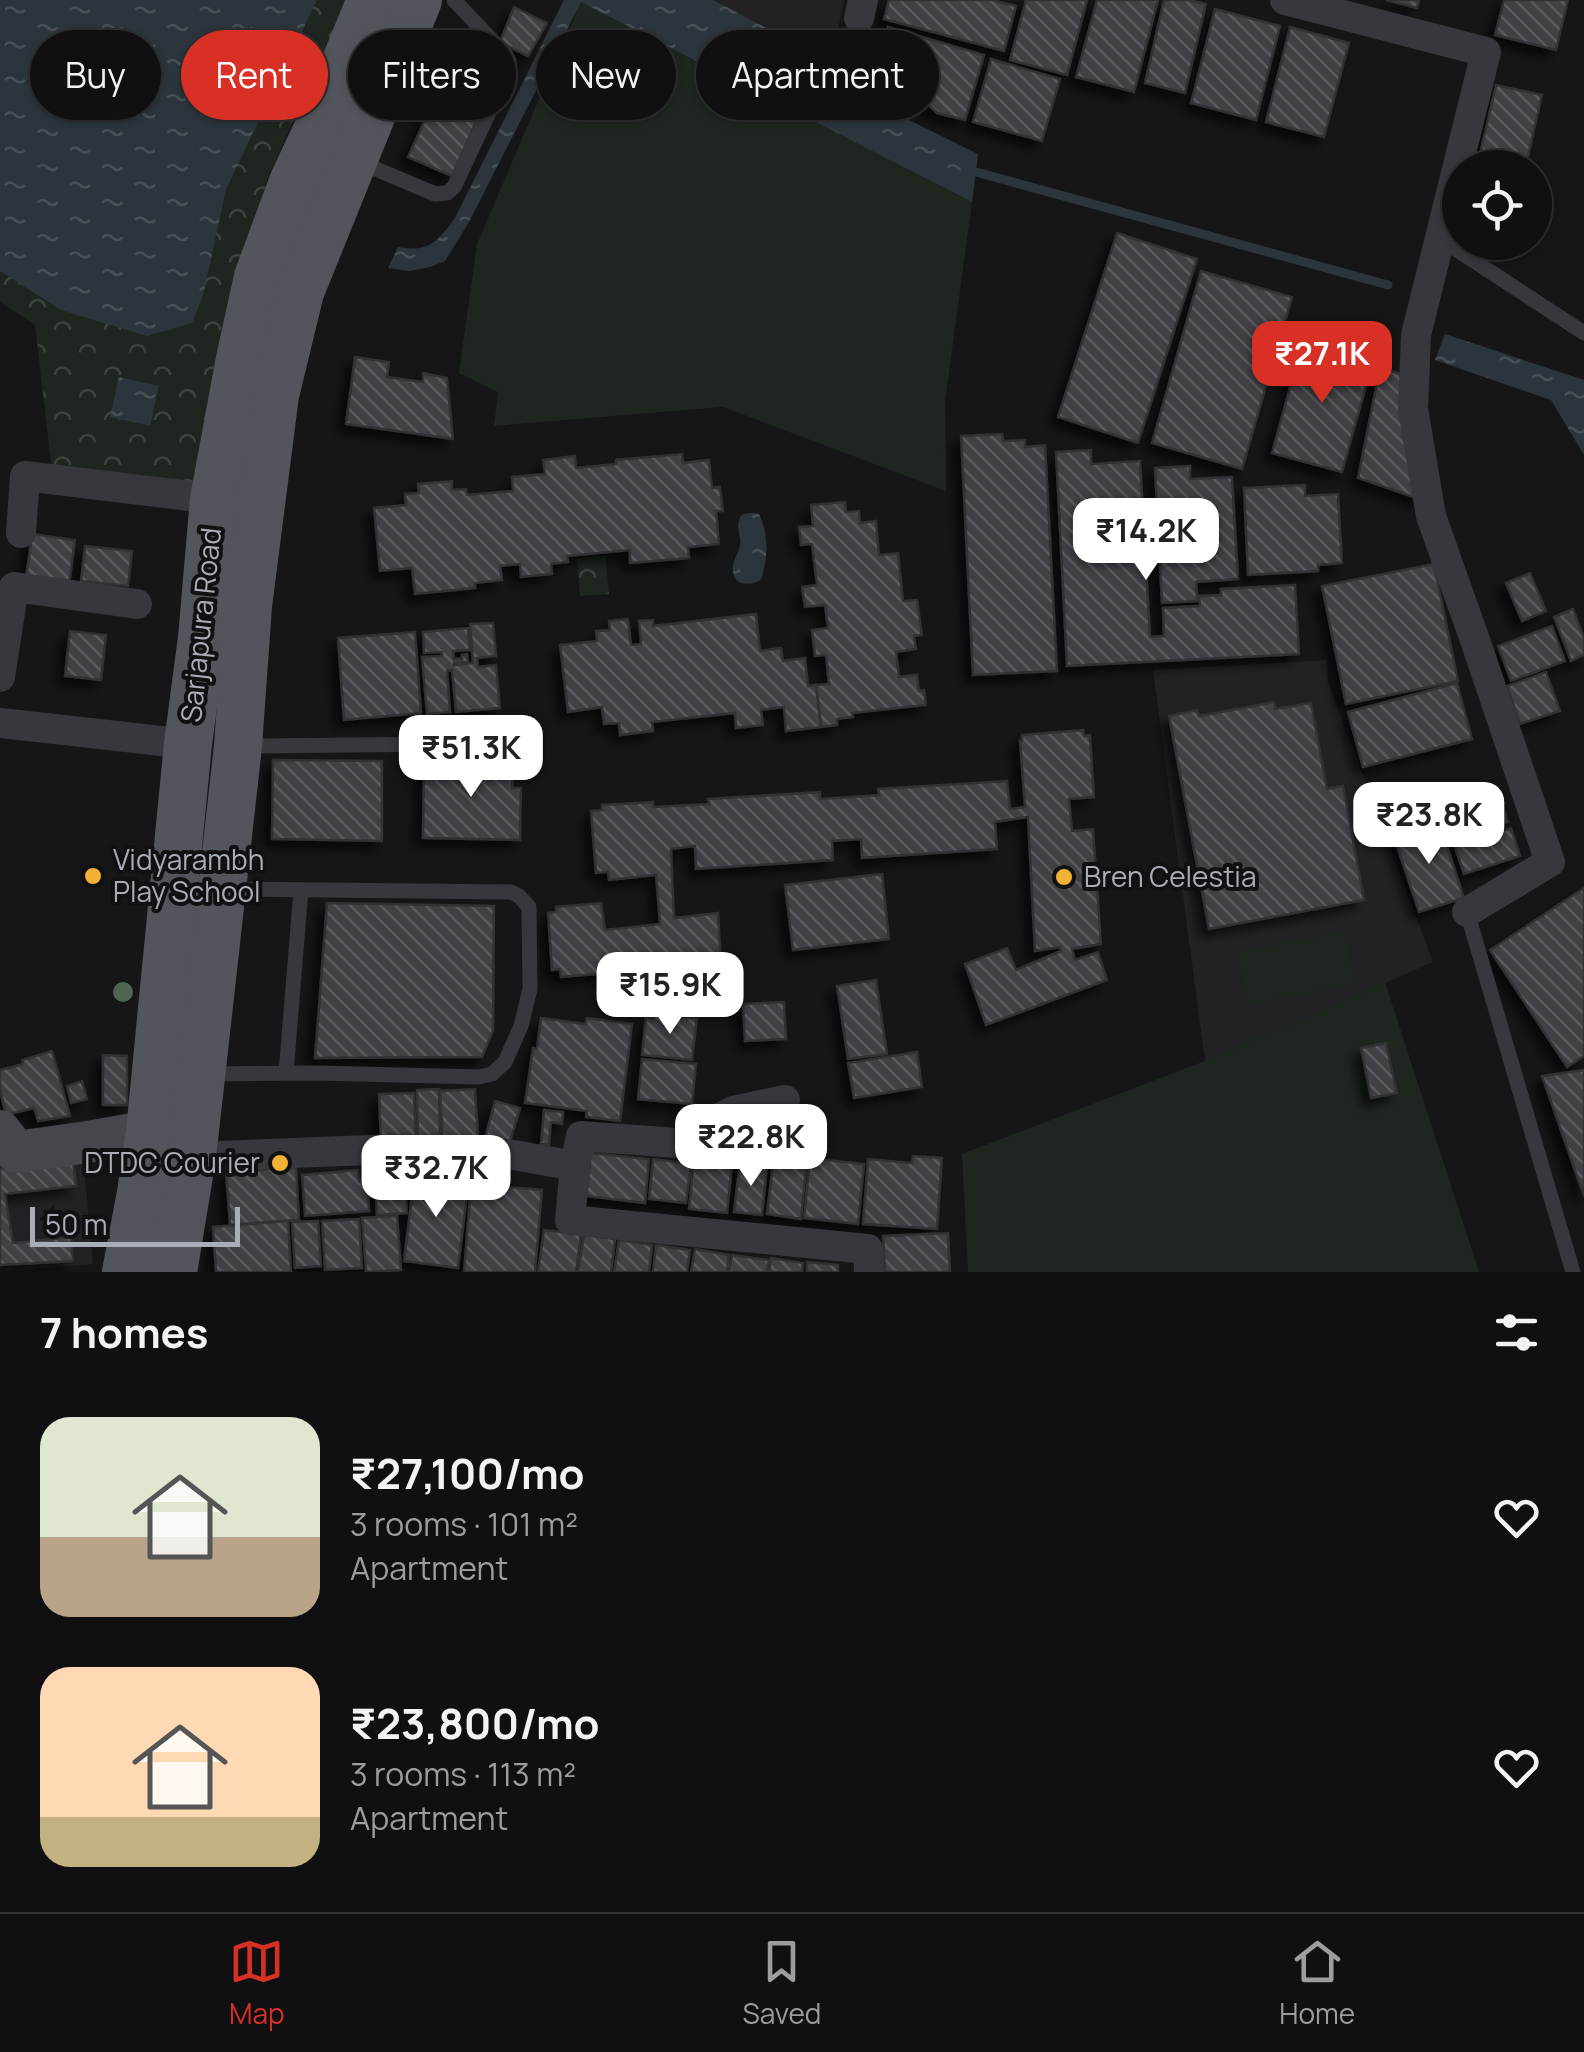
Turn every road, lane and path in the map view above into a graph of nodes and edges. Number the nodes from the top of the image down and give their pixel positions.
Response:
1 (371, 0) edge
2 (418, 0) edge
3 (454, 0) edge
4 (1285, 0) edge
5 (354, 160) junction
6 (1439, 238) junction
7 (1584, 333) edge
8 (214, 498) junction
9 (21, 532) dead end
10 (137, 604) dead end
11 (0, 677) edge
12 (0, 723) edge
13 (188, 744) junction
14 (449, 744) dead end
15 (238, 746) junction
16 (221, 889) junction
17 (302, 890) junction
18 (1466, 912) joint
19 (286, 1073) junction
20 (202, 1074) junction
21 (785, 1100) dead end
22 (150, 1130) junction
23 (0, 1131) edge
24 (192, 1157) junction
25 (575, 1166) junction
26 (126, 1272) edge
27 (173, 1272) edge
28 (869, 1272) edge
29 (1572, 1272) edge

1 - 8 main road, Sarjapura Road
2 - 5 main road, Sarjapura Road
3 - 5 lane
4 - 6 street
5 - 15 main road, Sarjapura Road
6 - 7 lane
6 - 18 street
8 - 9 street
8 - 13 main road, Sarjapura Road
10 - 11 street
12 - 13 street
13 - 22 main road, Sarjapura Road
14 - 15 lane
15 - 16 main road, Sarjapura Road
16 - 17 lane
16 - 20 main road, Sarjapura Road
17 - 19 lane
17 - 19 lane
18 - 29 lane
19 - 20 lane
20 - 24 main road, Sarjapura Road
21 - 25 street
22 - 23 main road
22 - 26 main road, Sarjapura Road
24 - 25 street
24 - 27 main road, Sarjapura Road
25 - 28 street

